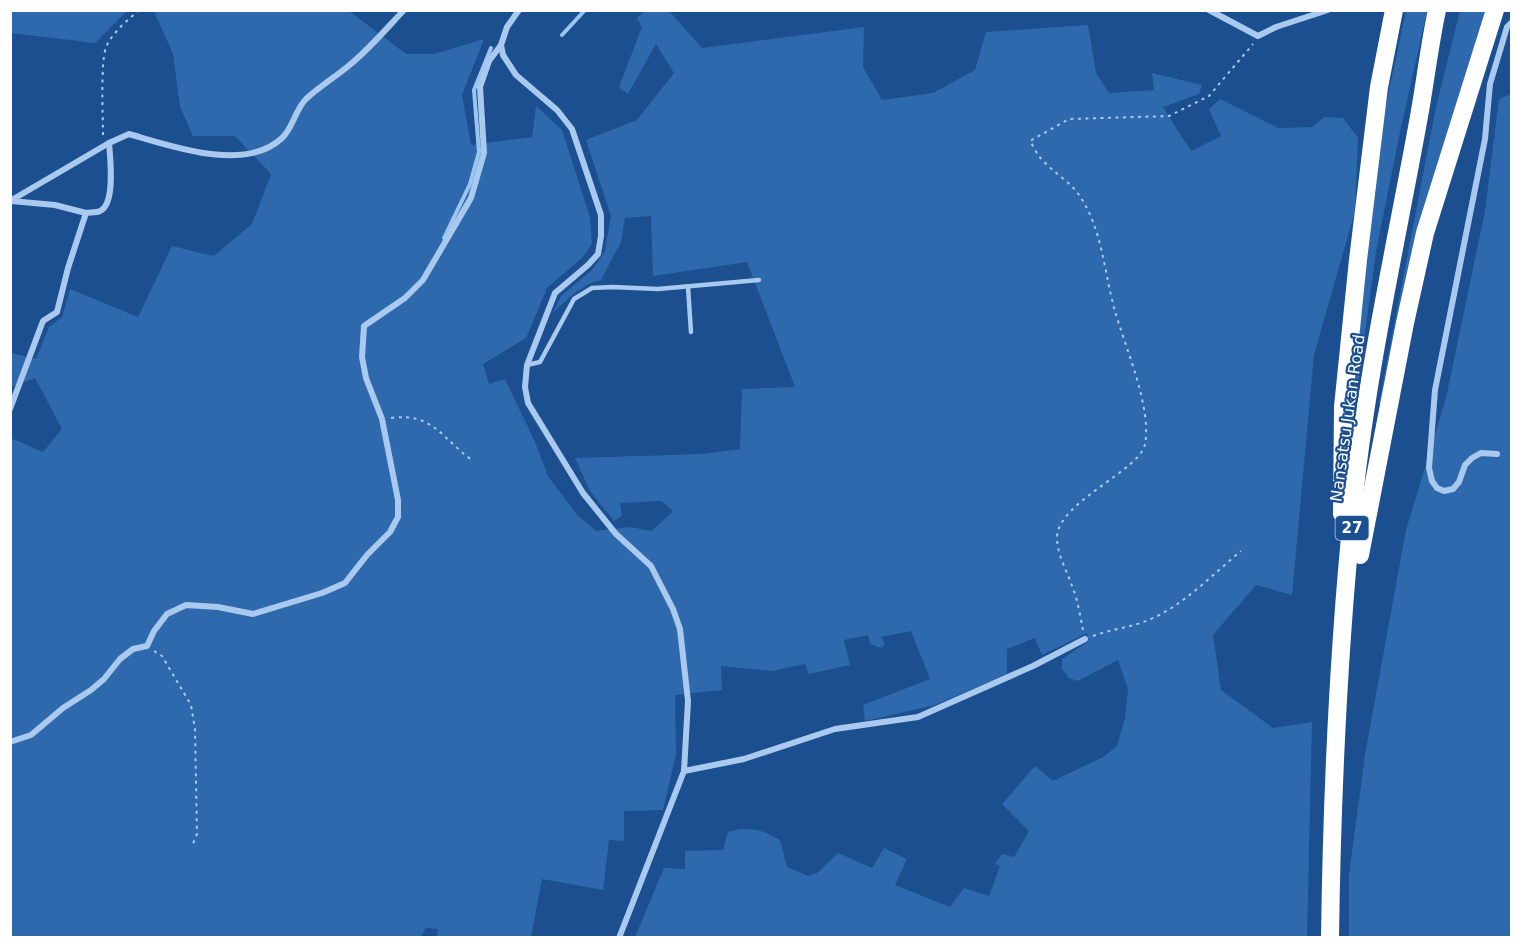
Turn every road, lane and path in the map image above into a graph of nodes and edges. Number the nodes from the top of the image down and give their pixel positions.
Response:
1 (139, 10) edge
2 (404, 10) edge
3 (519, 10) edge
4 (1209, 10) edge
5 (1328, 10) edge
6 (1394, 10) edge
7 (1437, 10) edge
8 (1450, 10) edge
9 (1495, 10) edge
10 (1512, 22) edge
11 (1258, 36) junction
12 (501, 45) junction
13 (1418, 122) junction
14 (110, 143) junction
15 (10, 201) edge
16 (86, 213) junction
17 (759, 280) dead end
18 (688, 287) junction
19 (691, 332) dead end
20 (527, 365) junction
21 (10, 409) edge
22 (382, 419) junction
23 (1497, 454) dead end
24 (472, 460) dead end
25 (1241, 551) dead end
26 (1085, 639) junction
27 (147, 646) junction
28 (1342, 648) junction
29 (10, 742) edge
30 (684, 771) junction
31 (192, 846) dead end
32 (619, 938) edge
33 (1330, 938) edge

1 - 14 path
2 - 14 street
3 - 12 street
4 - 11 street
5 - 11 street
6 - 28 highway
7 - 13 highway, Nansatsu Jukan Road / 27
8 - 13 highway, Nansatsu Jukan Road / 27
9 - 28 highway
10 - 23 street
11 - 26 path
12 - 20 street
12 - 22 street
13 - 28 highway, Nansatsu Jukan Road / 27
14 - 15 street
14 - 16 street
15 - 16 street
16 - 21 street
17 - 18 lane
18 - 19 lane
18 - 20 lane
20 - 30 street
22 - 24 path
22 - 27 street
25 - 26 path
26 - 30 street
27 - 29 street
27 - 31 path
28 - 33 highway, Nansatsu Jukan Road / 27
30 - 32 street

